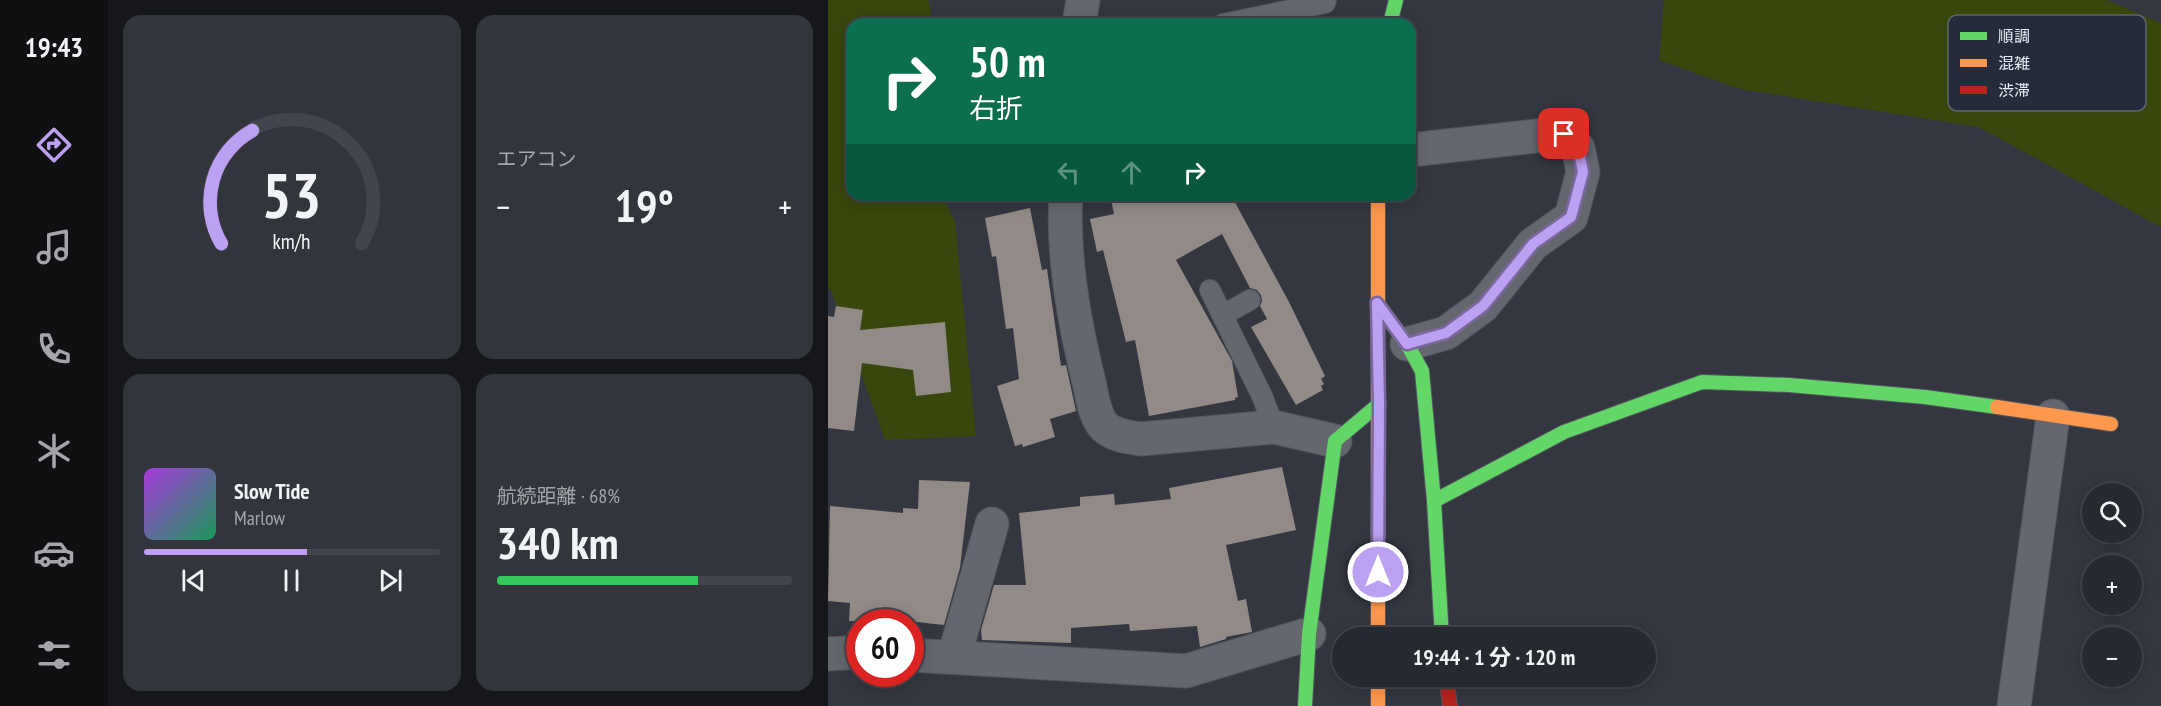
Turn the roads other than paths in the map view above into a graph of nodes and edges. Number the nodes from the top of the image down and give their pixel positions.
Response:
1 (1083, 0) edge
2 (1326, 0) edge
3 (1396, 0) edge
4 (1080, 18) edge
5 (1252, 18) edge
6 (1392, 18) edge
7 (1416, 149) edge
8 (1066, 201) edge
9 (1378, 201) edge
10 (1210, 290) dead end
11 (1250, 300) dead end
12 (1377, 303) junction
13 (1223, 315) junction
14 (1407, 344) junction
15 (1379, 404) junction
16 (2054, 416) junction
17 (2110, 424) dead end
18 (1274, 427) junction
19 (1335, 441) junction
20 (1434, 501) junction
21 (992, 524) dead end
22 (1378, 627) edge
23 (1441, 627) edge
24 (1308, 634) junction
25 (846, 653) edge
26 (828, 654) edge
27 (924, 656) edge
28 (954, 657) junction
29 (1378, 687) edge
30 (1447, 687) edge
31 (1305, 706) edge
32 (1378, 706) edge
33 (1450, 706) edge
34 (2014, 706) edge

1 - 4 street
2 - 5 lane
3 - 6 main road
7 - 14 street
8 - 18 street
9 - 12 main road
10 - 13 lane
11 - 13 lane
12 - 14 main road
12 - 15 main road
13 - 18 lane
14 - 20 main road
15 - 19 main road
15 - 22 main road
16 - 17 main road
16 - 20 main road
16 - 34 street
18 - 19 street
19 - 24 main road
20 - 23 main road
21 - 28 street
24 - 28 street
24 - 31 main road
25 - 26 street
27 - 28 street
29 - 32 main road
30 - 33 main road

